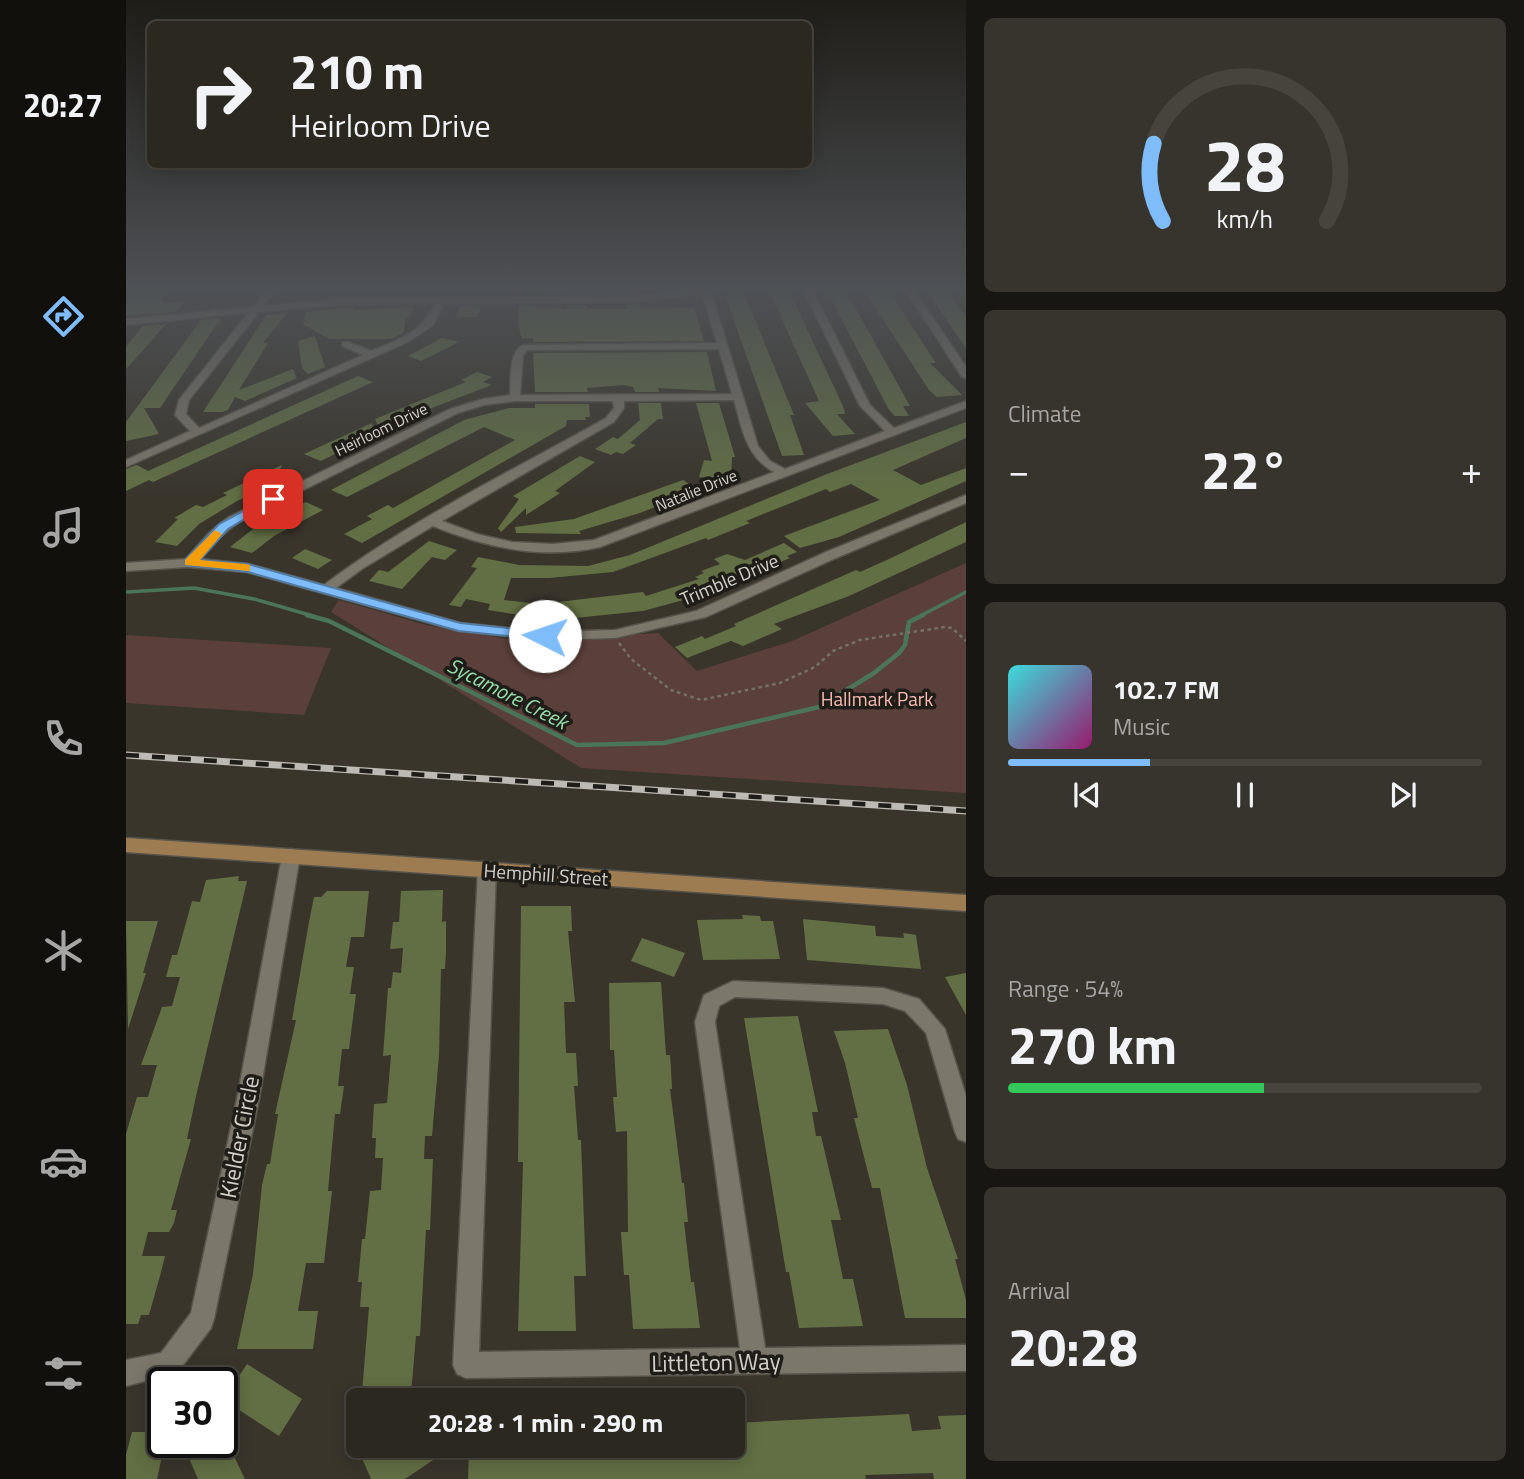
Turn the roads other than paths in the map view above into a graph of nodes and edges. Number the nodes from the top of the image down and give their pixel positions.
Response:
1 (215, 360) edge
2 (361, 360) edge
3 (518, 360) edge
4 (726, 360) edge
5 (842, 360) edge
6 (956, 360) edge
7 (966, 375) edge
8 (618, 397) junction
9 (738, 397) junction
10 (515, 398) junction
11 (966, 404) edge
12 (891, 431) junction
13 (198, 433) junction
14 (126, 464) edge
15 (782, 472) junction
16 (966, 499) edge
17 (432, 521) junction
18 (190, 563) junction
19 (126, 567) edge
20 (324, 591) junction
21 (126, 845) edge
22 (291, 856) junction
23 (487, 870) junction
24 (966, 904) edge
25 (966, 1132) edge
26 (966, 1358) edge
27 (754, 1361) junction
28 (126, 1373) edge

1 - 13 street
2 - 13 street
3 - 10 street
4 - 9 street
5 - 12 street
6 - 7 street
8 - 9 street, Heirloom Drive
8 - 10 street, Heirloom Drive
8 - 17 street
9 - 15 street
10 - 18 street, Heirloom Drive
11 - 12 street, Natalie Drive
12 - 15 street, Natalie Drive
13 - 14 street
15 - 17 street, Natalie Drive
16 - 20 street, Trimble Drive
17 - 20 street
18 - 19 street, Trimble Drive
18 - 20 street, Trimble Drive
21 - 22 street, Hemphill Street
22 - 23 street, Hemphill Street
22 - 28 street, Kielder Circle
23 - 24 street, Hemphill Street
23 - 27 street, Littleton Way
25 - 27 street
26 - 27 street, Littleton Way

